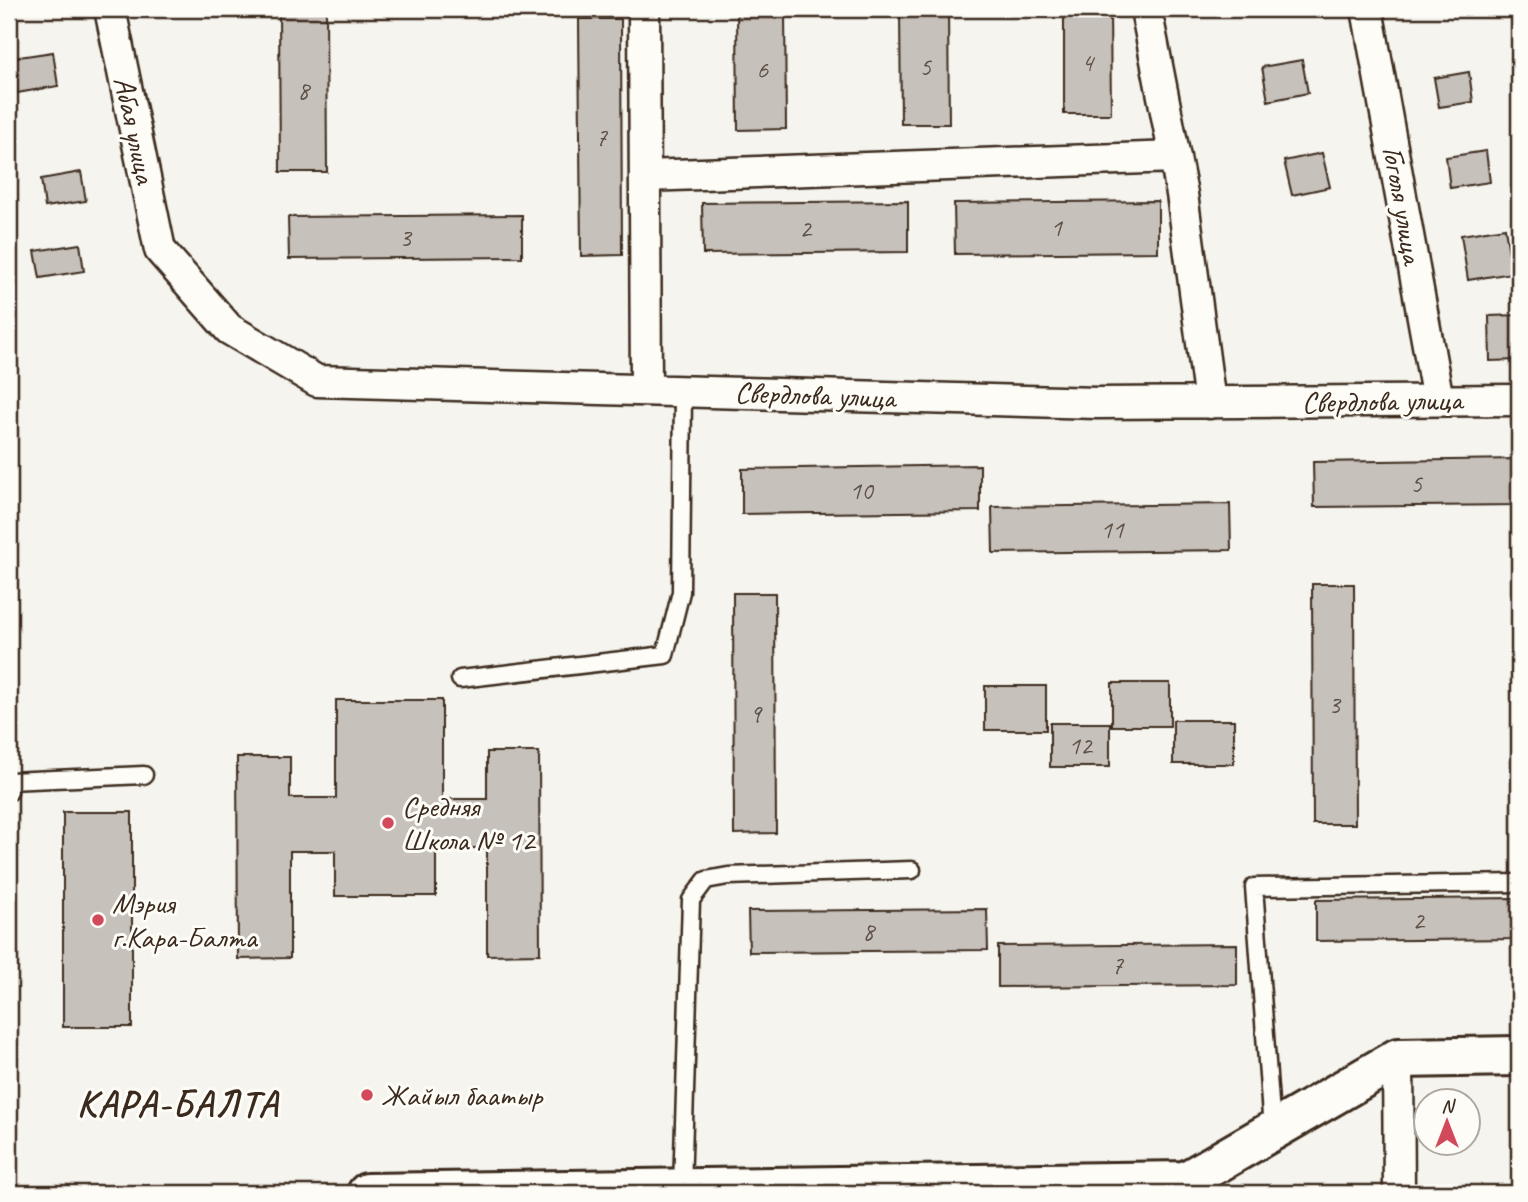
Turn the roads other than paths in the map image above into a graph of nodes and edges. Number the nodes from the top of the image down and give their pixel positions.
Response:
1 (110, 9) edge
2 (644, 9) edge
3 (1146, 9) edge
4 (1367, 9) edge
5 (1175, 157) junction
6 (645, 176) junction
7 (160, 250) joint
8 (646, 390) junction
9 (682, 391) junction
10 (1438, 400) junction
11 (1519, 400) edge
12 (1210, 402) junction
13 (460, 679) dead end
14 (144, 775) dead end
15 (9, 792) edge
16 (912, 870) dead end
17 (1519, 883) edge
18 (1519, 1056) edge
19 (1398, 1058) junction
20 (1272, 1131) junction
21 (682, 1190) junction
22 (367, 1193) edge
23 (1399, 1193) edge

1 - 7 street, Абая улица
2 - 6 street
3 - 5 street
4 - 10 street, Гоголя улица
5 - 6 street
5 - 12 street
6 - 8 street
7 - 8 street, Свердлова улица
8 - 9 street, Свердлова улица
9 - 12 street, Свердлова улица
9 - 13 lane
10 - 11 street, Свердлова улица
10 - 12 street, Свердлова улица
14 - 15 lane
16 - 21 lane
17 - 20 lane
18 - 19 street
19 - 20 street
19 - 23 street
20 - 21 street
21 - 22 street

